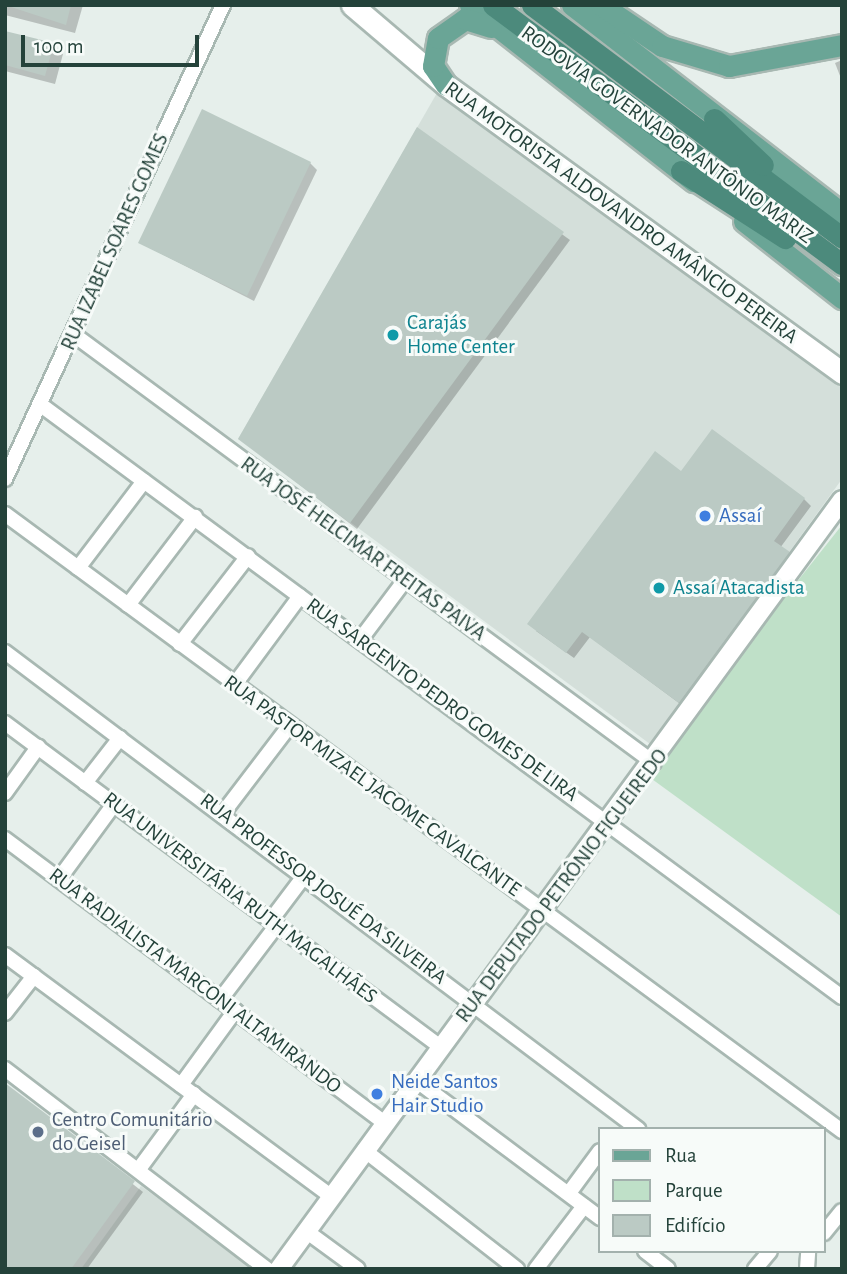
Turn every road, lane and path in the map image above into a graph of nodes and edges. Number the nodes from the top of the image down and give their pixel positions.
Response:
1 (223, 5) edge
2 (352, 5) edge
3 (367, 5) edge
4 (453, 5) edge
5 (470, 5) edge
6 (493, 5) edge
7 (532, 5) edge
8 (572, 5) edge
9 (601, 5) edge
10 (495, 28) junction
11 (842, 45) edge
12 (422, 63) junction
13 (446, 85) junction
14 (714, 119) junction
15 (681, 170) junction
16 (842, 214) edge
17 (842, 232) edge
18 (842, 238) edge
19 (842, 264) edge
20 (842, 271) edge
21 (842, 298) edge
22 (73, 334) junction
23 (832, 364) edge
24 (842, 373) edge
25 (41, 405) junction
26 (5, 479) edge
27 (144, 481) junction
28 (842, 499) edge
29 (5, 514) edge
30 (195, 517) junction
31 (248, 556) junction
32 (78, 568) junction
33 (405, 580) junction
34 (300, 596) junction
35 (128, 605) junction
36 (360, 640) junction
37 (180, 645) junction
38 (5, 652) edge
39 (235, 684) junction
40 (5, 723) edge
41 (290, 725) junction
42 (120, 738) junction
43 (38, 747) junction
44 (654, 763) junction
45 (85, 783) junction
46 (5, 793) edge
47 (114, 804) junction
48 (223, 813) junction
49 (609, 822) junction
50 (5, 839) edge
51 (304, 875) junction
52 (59, 879) junction
53 (543, 912) junction
54 (274, 922) junction
55 (5, 955) edge
56 (34, 976) junction
57 (842, 997) edge
58 (220, 1000) junction
59 (474, 1003) junction
60 (235, 1011) junction
61 (5, 1013) edge
62 (442, 1048) junction
63 (5, 1069) edge
64 (416, 1082) junction
65 (181, 1084) junction
66 (194, 1094) junction
67 (385, 1123) junction
68 (621, 1124) edge
69 (842, 1131) edge
70 (364, 1150) junction
71 (598, 1154) edge
72 (139, 1169) junction
73 (569, 1194) junction
74 (331, 1196) junction
75 (584, 1206) junction
76 (842, 1211) edge
77 (598, 1216) edge
78 (306, 1231) junction
79 (826, 1231) edge
80 (648, 1253) edge
81 (768, 1253) edge
82 (267, 1269) edge
83 (279, 1269) edge
84 (358, 1269) edge
85 (517, 1269) edge
86 (536, 1269) edge
87 (668, 1269) edge
88 (755, 1269) edge

1 - 22 street, RUA IZABEL SOARES GOMES
2 - 12 main road, RUA MOTORISTA ALDOVANDRO AMÂNCIO PEREIRA
3 - 12 main road, RUA MOTORISTA ALDOVANDRO AMÂNCIO PEREIRA
4 - 10 main road
5 - 10 main road
6 - 19 highway, RODOVIA GOVERNADOR ANTÔNIO MARIZ
7 - 18 highway, RODOVIA GOVERNADOR ANTÔNIO MARIZ
8 - 14 main road
9 - 11 main road
10 - 13 main road
10 - 15 main road
12 - 13 main road, RUA MOTORISTA ALDOVANDRO AMÂNCIO PEREIRA
13 - 23 main road, RUA MOTORISTA ALDOVANDRO AMÂNCIO PEREIRA
14 - 16 main road
14 - 17 highway
15 - 20 highway
15 - 21 main road
22 - 25 street, RUA IZABEL SOARES GOMES
22 - 33 street, RUA JOSÉ HELCIMAR FREITAS PAIVA
23 - 24 main road, RUA MOTORISTA ALDOVANDRO AMÂNCIO PEREIRA
25 - 26 street, RUA IZABEL SOARES GOMES
25 - 27 street, RUA SARGENTO PEDRO GOMES DE LIRA
27 - 30 street, RUA SARGENTO PEDRO GOMES DE LIRA
27 - 32 street
28 - 44 street, RUA DEPUTADO PETRÔNIO FIGUEIREDO
29 - 32 street, RUA PASTOR MIZAEL JACOME CAVALCANTE
30 - 31 street, RUA SARGENTO PEDRO GOMES DE LIRA
30 - 35 street
31 - 34 street, RUA SARGENTO PEDRO GOMES DE LIRA
31 - 37 street
32 - 35 street, RUA PASTOR MIZAEL JACOME CAVALCANTE
33 - 36 street
33 - 44 street, RUA JOSÉ HELCIMAR FREITAS PAIVA
34 - 36 street, RUA SARGENTO PEDRO GOMES DE LIRA
34 - 39 street
35 - 37 street, RUA PASTOR MIZAEL JACOME CAVALCANTE
36 - 49 street, RUA SARGENTO PEDRO GOMES DE LIRA
37 - 39 street, RUA PASTOR MIZAEL JACOME CAVALCANTE
38 - 42 street, RUA PROFESSOR JOSUÉ DA SILVEIRA
39 - 41 street, RUA PASTOR MIZAEL JACOME CAVALCANTE
40 - 43 street, RUA UNIVERSITÁRIA RUTH MAGALHÃES
41 - 48 street
41 - 53 street, RUA PASTOR MIZAEL JACOME CAVALCANTE
42 - 45 street
42 - 48 street, RUA PROFESSOR JOSUÉ DA SILVEIRA
43 - 45 street, RUA UNIVERSITÁRIA RUTH MAGALHÃES
43 - 46 street
44 - 49 street, RUA DEPUTADO PETRÔNIO FIGUEIREDO
45 - 47 street, RUA UNIVERSITÁRIA RUTH MAGALHÃES
47 - 52 street
47 - 54 street, RUA UNIVERSITÁRIA RUTH MAGALHÃES
48 - 51 street, RUA PROFESSOR JOSUÉ DA SILVEIRA
49 - 53 street, RUA DEPUTADO PETRÔNIO FIGUEIREDO
49 - 57 street, RUA SARGENTO PEDRO GOMES DE LIRA
50 - 52 street, RUA RADIALISTA MARCONI ALTAMIRANDO
51 - 54 street
51 - 59 street, RUA PROFESSOR JOSUÉ DA SILVEIRA
52 - 58 street, RUA RADIALISTA MARCONI ALTAMIRANDO
53 - 59 street, RUA DEPUTADO PETRÔNIO FIGUEIREDO
53 - 69 street, RUA PASTOR MIZAEL JACOME CAVALCANTE
54 - 58 street
54 - 62 street, RUA UNIVERSITÁRIA RUTH MAGALHÃES
55 - 56 street
56 - 61 street
56 - 65 street
58 - 60 street, RUA RADIALISTA MARCONI ALTAMIRANDO
59 - 62 street, RUA DEPUTADO PETRÔNIO FIGUEIREDO
59 - 68 street, RUA PROFESSOR JOSUÉ DA SILVEIRA
60 - 65 street
60 - 67 street, RUA RADIALISTA MARCONI ALTAMIRANDO
62 - 64 street, RUA DEPUTADO PETRÔNIO FIGUEIREDO
63 - 72 street
64 - 67 street, RUA DEPUTADO PETRÔNIO FIGUEIREDO
64 - 73 street
65 - 66 street
66 - 72 street
66 - 74 street
67 - 70 street, RUA DEPUTADO PETRÔNIO FIGUEIREDO
70 - 74 street, RUA DEPUTADO PETRÔNIO FIGUEIREDO
70 - 85 street
71 - 73 street
72 - 82 street
73 - 75 street
74 - 78 street, RUA DEPUTADO PETRÔNIO FIGUEIREDO
75 - 77 street
75 - 86 street
76 - 79 street
78 - 83 street, RUA DEPUTADO PETRÔNIO FIGUEIREDO
78 - 84 street
80 - 87 street
81 - 88 street

